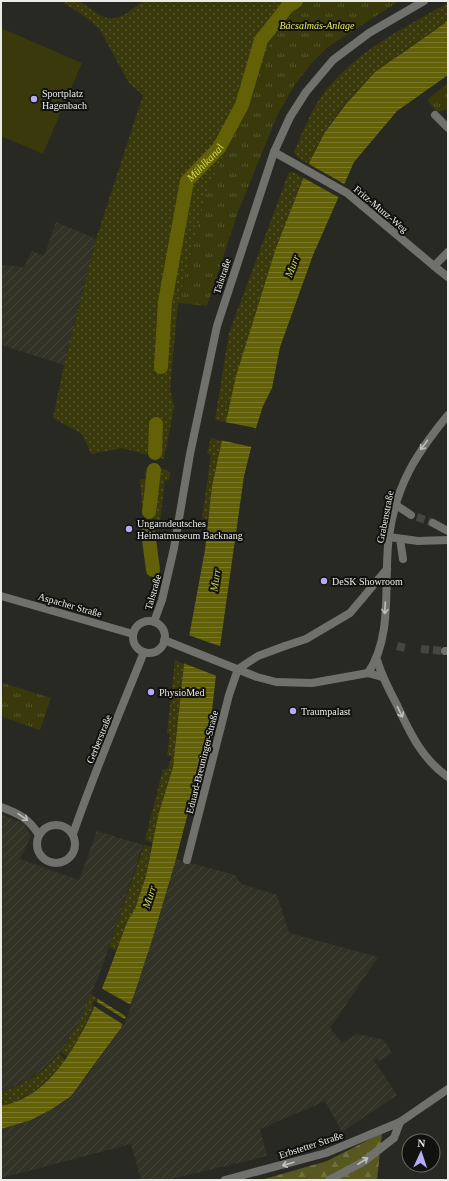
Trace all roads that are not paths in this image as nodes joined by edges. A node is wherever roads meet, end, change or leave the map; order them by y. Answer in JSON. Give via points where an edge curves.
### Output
{"nodes":[{"id":1,"x":424,"y":1,"type":"edge"},
{"id":2,"x":435,"y":115,"type":"dead end"},
{"id":3,"x":448,"y":128,"type":"edge"},
{"id":4,"x":274,"y":152,"type":"junction"},
{"id":5,"x":448,"y":252,"type":"edge"},
{"id":6,"x":434,"y":266,"type":"junction"},
{"id":7,"x":448,"y":277,"type":"edge"},
{"id":8,"x":448,"y":415,"type":"edge"},
{"id":9,"x":396,"y":506,"type":"junction"},
{"id":10,"x":411,"y":514,"type":"tunnel mouth"},
{"id":11,"x":433,"y":523,"type":"tunnel mouth"},
{"id":12,"x":448,"y":531,"type":"edge"},
{"id":13,"x":389,"y":537,"type":"junction"},
{"id":14,"x":400,"y":539,"type":"junction"},
{"id":15,"x":448,"y":540,"type":"edge"},
{"id":16,"x":403,"y":559,"type":"dead end"},
{"id":17,"x":387,"y":569,"type":"junction"},
{"id":18,"x":1,"y":596,"type":"edge"},
{"id":19,"x":154,"y":622,"type":"junction"},
{"id":20,"x":133,"y":634,"type":"junction"},
{"id":21,"x":164,"y":640,"type":"junction"},
{"id":22,"x":144,"y":652,"type":"junction"},
{"id":23,"x":377,"y":660,"type":"junction"},
{"id":24,"x":238,"y":669,"type":"junction"},
{"id":25,"x":368,"y":673,"type":"junction"},
{"id":26,"x":382,"y":677,"type":"junction"},
{"id":27,"x":448,"y":777,"type":"edge"},
{"id":28,"x":1,"y":807,"type":"edge"},
{"id":29,"x":73,"y":834,"type":"junction"},
{"id":30,"x":39,"y":835,"type":"junction"},
{"id":31,"x":188,"y":860,"type":"dead end"},
{"id":32,"x":448,"y":1089,"type":"edge"},
{"id":33,"x":400,"y":1122,"type":"junction"},
{"id":34,"x":225,"y":1180,"type":"edge"},
{"id":35,"x":329,"y":1180,"type":"edge"}],
"edges":[{"from":1,"to":4,"type":"street","name":"Talstraße","via":[[370,33],[333,60],[306,92],[290,117]]},
{"from":2,"to":3,"type":"street"},
{"from":4,"to":6,"type":"street","name":"Fritz-Munz-Weg","via":[[345,192]]},
{"from":4,"to":19,"type":"street","name":"Talstraße","via":[[217,326],[190,454],[174,548]]},
{"from":5,"to":6,"type":"street"},
{"from":6,"to":7,"type":"street","name":"Fritz-Munz-Weg"},
{"from":8,"to":9,"type":"street","name":"Grabenstraße","one_way":true,"via":[[422,447],[399,491]]},
{"from":9,"to":10,"type":"street"},
{"from":9,"to":13,"type":"street","name":"Grabenstraße"},
{"from":11,"to":12,"type":"street"},
{"from":13,"to":14,"type":"street"},
{"from":13,"to":17,"type":"street","name":"Grabenstraße"},
{"from":14,"to":15,"type":"street"},
{"from":14,"to":16,"type":"street"},
{"from":17,"to":23,"type":"street","name":"Grabenstraße","one_way":true,"via":[[382,641]]},
{"from":17,"to":24,"type":"street","via":[[350,612],[306,639],[258,656]]},
{"from":18,"to":20,"type":"street","name":"Aspacher Straße"},
{"from":19,"to":20,"type":"street","via":[[140,623]]},
{"from":19,"to":21,"type":"street","via":[[161,627]]},
{"from":20,"to":22,"type":"street","via":[[136,647]]},
{"from":21,"to":22,"type":"street","via":[[157,650]]},
{"from":21,"to":24,"type":"street"},
{"from":22,"to":29,"type":"street","name":"Gerberstraße"},
{"from":23,"to":25,"type":"street","name":"Grabenstraße"},
{"from":23,"to":26,"type":"street"},
{"from":24,"to":25,"type":"street","via":[[276,682],[294,683],[318,682]]},
{"from":24,"to":31,"type":"street","name":"Eduard-Breuninger-Straße"},
{"from":25,"to":26,"type":"street"},
{"from":26,"to":27,"type":"street","one_way":true,"via":[[424,756]]},
{"from":28,"to":30,"type":"street","one_way":true,"via":[[18,813],[30,822]]},
{"from":29,"to":30,"type":"street","via":[[67,828],[56,824],[44,828]]},
{"from":29,"to":30,"type":"street","name":"Gerberstraße","via":[[74,853],[65,862],[58,863],[46,861],[41,856],[37,848]]},
{"from":32,"to":33,"type":"street","name":"Erbstetter Straße"},
{"from":33,"to":34,"type":"street","name":"Erbstetter Straße","one_way":true,"via":[[326,1153]]},
{"from":35,"to":33,"type":"street","one_way":true,"via":[[363,1162],[394,1138]]}]}
